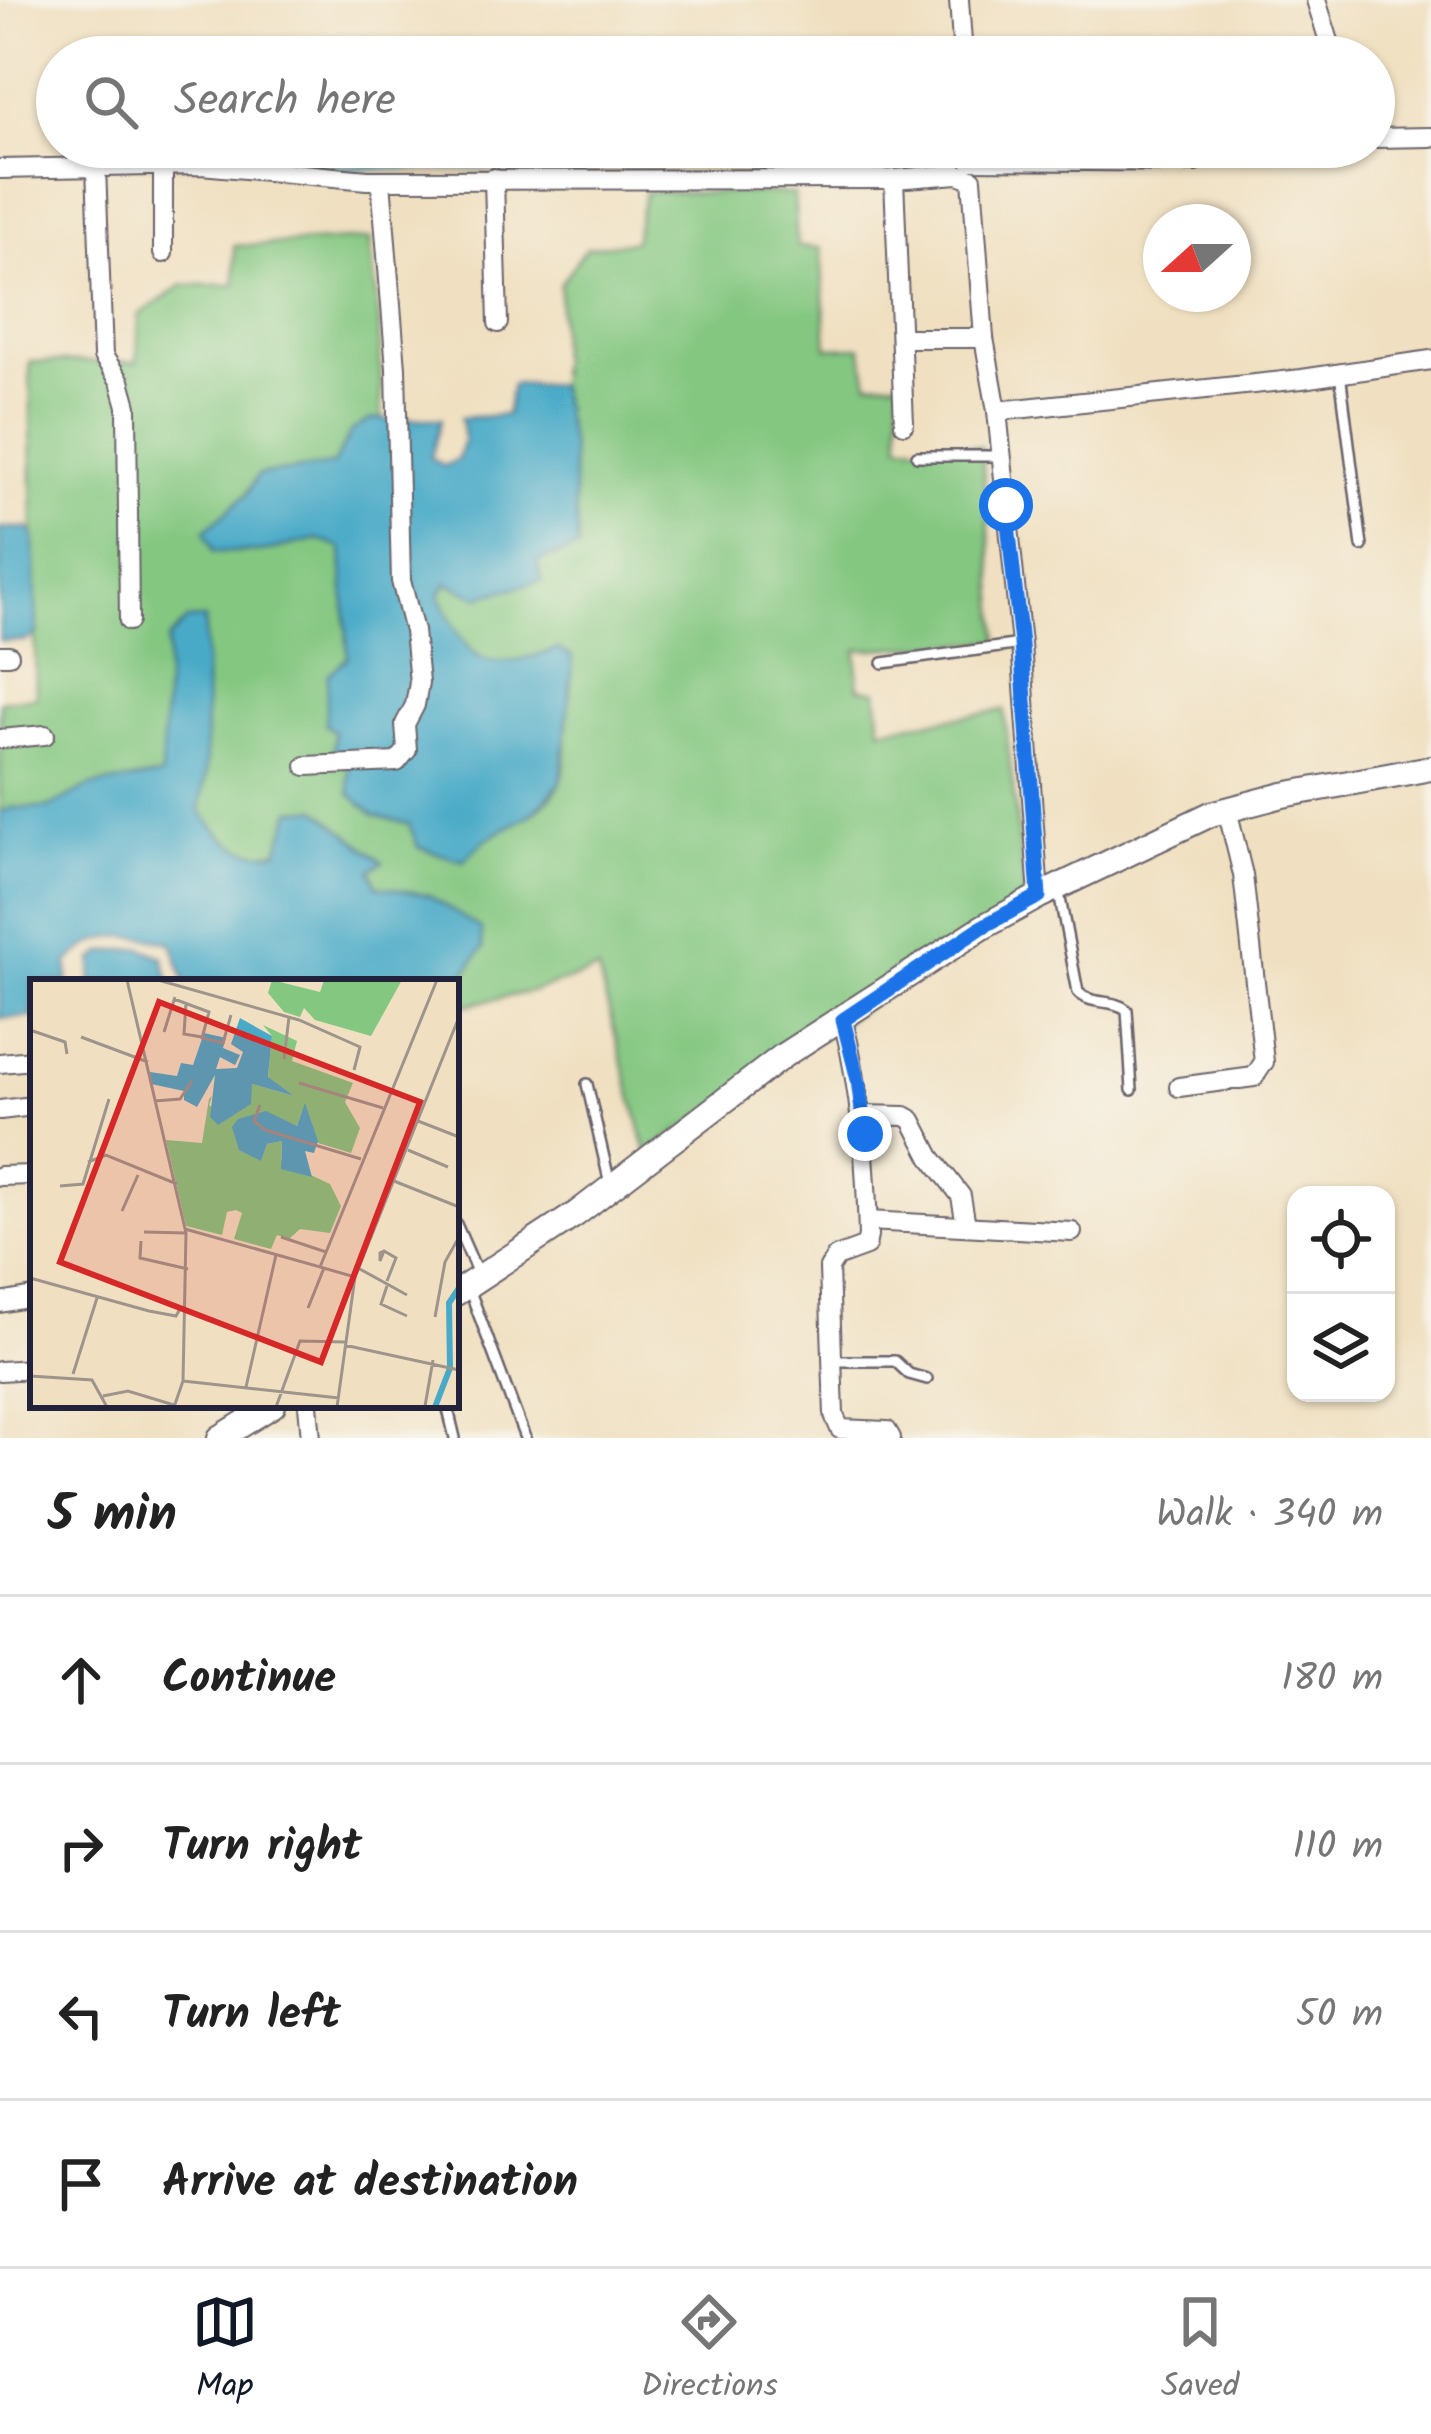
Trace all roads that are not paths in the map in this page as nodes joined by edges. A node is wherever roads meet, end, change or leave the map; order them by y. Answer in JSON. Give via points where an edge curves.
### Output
{"nodes":[{"id":1,"x":959,"y":0,"type":"edge"},
{"id":2,"x":1316,"y":0,"type":"edge"},
{"id":3,"x":962,"y":36,"type":"edge"},
{"id":4,"x":1327,"y":36,"type":"edge"},
{"id":5,"x":1431,"y":137,"type":"edge"},
{"id":6,"x":1395,"y":138,"type":"edge"},
{"id":7,"x":48,"y":168,"type":"edge"},
{"id":8,"x":96,"y":168,"type":"edge"},
{"id":9,"x":163,"y":168,"type":"edge"},
{"id":10,"x":218,"y":168,"type":"edge"},
{"id":11,"x":964,"y":168,"type":"edge"},
{"id":12,"x":970,"y":168,"type":"edge"},
{"id":13,"x":0,"y":169,"type":"edge"},
{"id":14,"x":494,"y":178,"type":"junction"},
{"id":15,"x":894,"y":179,"type":"junction"},
{"id":16,"x":381,"y":180,"type":"junction"},
{"id":17,"x":163,"y":254,"type":"dead end"},
{"id":18,"x":498,"y":323,"type":"dead end"},
{"id":19,"x":903,"y":338,"type":"junction"},
{"id":20,"x":984,"y":338,"type":"junction"},
{"id":21,"x":1431,"y":360,"type":"edge"},
{"id":22,"x":1340,"y":373,"type":"junction"},
{"id":23,"x":997,"y":411,"type":"junction"},
{"id":24,"x":904,"y":424,"type":"dead end"},
{"id":25,"x":917,"y":456,"type":"dead end"},
{"id":26,"x":999,"y":456,"type":"junction"},
{"id":27,"x":1362,"y":546,"type":"dead end"},
{"id":28,"x":129,"y":621,"type":"dead end"},
{"id":29,"x":1021,"y":644,"type":"junction"},
{"id":30,"x":884,"y":663,"type":"dead end"},
{"id":31,"x":44,"y":735,"type":"dead end"},
{"id":32,"x":0,"y":739,"type":"edge"},
{"id":33,"x":306,"y":766,"type":"dead end"},
{"id":34,"x":1429,"y":770,"type":"edge"},
{"id":35,"x":1227,"y":809,"type":"junction"},
{"id":36,"x":1048,"y":891,"type":"junction"},
{"id":37,"x":843,"y":1020,"type":"junction"},
{"id":38,"x":30,"y":1060,"type":"edge"},
{"id":39,"x":0,"y":1063,"type":"edge"},
{"id":40,"x":587,"y":1084,"type":"dead end"},
{"id":41,"x":1179,"y":1087,"type":"dead end"},
{"id":42,"x":1132,"y":1090,"type":"dead end"},
{"id":43,"x":30,"y":1106,"type":"edge"},
{"id":44,"x":0,"y":1110,"type":"edge"},
{"id":45,"x":862,"y":1115,"type":"junction"},
{"id":46,"x":30,"y":1175,"type":"edge"},
{"id":47,"x":0,"y":1176,"type":"edge"},
{"id":48,"x":611,"y":1186,"type":"junction"},
{"id":49,"x":868,"y":1221,"type":"junction"},
{"id":50,"x":965,"y":1225,"type":"junction"},
{"id":51,"x":1072,"y":1232,"type":"dead end"},
{"id":52,"x":459,"y":1239,"type":"edge"},
{"id":53,"x":468,"y":1285,"type":"edge"},
{"id":54,"x":30,"y":1298,"type":"edge"},
{"id":55,"x":0,"y":1303,"type":"edge"},
{"id":56,"x":831,"y":1361,"type":"junction"},
{"id":57,"x":30,"y":1369,"type":"edge"},
{"id":58,"x":0,"y":1371,"type":"edge"},
{"id":59,"x":927,"y":1379,"type":"dead end"},
{"id":60,"x":268,"y":1408,"type":"edge"},
{"id":61,"x":308,"y":1408,"type":"edge"},
{"id":62,"x":448,"y":1408,"type":"edge"},
{"id":63,"x":220,"y":1438,"type":"edge"},
{"id":64,"x":311,"y":1438,"type":"edge"},
{"id":65,"x":455,"y":1438,"type":"edge"},
{"id":66,"x":525,"y":1438,"type":"edge"},
{"id":67,"x":891,"y":1438,"type":"edge"}],
"edges":[{"from":1,"to":3,"type":"street"},
{"from":2,"to":4,"type":"street"},
{"from":5,"to":6,"type":"street"},
{"from":7,"to":13,"type":"street"},
{"from":8,"to":28,"type":"street","via":[[103,356],[127,406]]},
{"from":9,"to":17,"type":"street"},
{"from":10,"to":16,"type":"street"},
{"from":11,"to":15,"type":"street"},
{"from":12,"to":20,"type":"street"},
{"from":14,"to":15,"type":"street"},
{"from":14,"to":16,"type":"street"},
{"from":14,"to":18,"type":"street"},
{"from":15,"to":19,"type":"street"},
{"from":16,"to":33,"type":"street","via":[[401,581],[418,694],[397,762]]},
{"from":19,"to":20,"type":"street"},
{"from":19,"to":24,"type":"street"},
{"from":20,"to":23,"type":"street"},
{"from":21,"to":22,"type":"street"},
{"from":22,"to":23,"type":"street"},
{"from":22,"to":27,"type":"lane"},
{"from":23,"to":26,"type":"street"},
{"from":25,"to":26,"type":"lane"},
{"from":26,"to":29,"type":"street"},
{"from":29,"to":30,"type":"lane"},
{"from":29,"to":36,"type":"street"},
{"from":31,"to":32,"type":"street"},
{"from":34,"to":35,"type":"street"},
{"from":35,"to":36,"type":"street"},
{"from":35,"to":41,"type":"street","via":[[1246,893],[1264,1062],[1254,1077]]},
{"from":36,"to":37,"type":"street"},
{"from":36,"to":42,"type":"lane","via":[[1078,992],[1127,1010]]},
{"from":37,"to":45,"type":"street"},
{"from":37,"to":48,"type":"street"},
{"from":38,"to":39,"type":"street"},
{"from":40,"to":48,"type":"lane"},
{"from":43,"to":44,"type":"street"},
{"from":45,"to":49,"type":"street"},
{"from":45,"to":50,"type":"street","via":[[912,1120],[961,1196]]},
{"from":46,"to":47,"type":"street"},
{"from":48,"to":53,"type":"street"},
{"from":49,"to":50,"type":"street"},
{"from":49,"to":56,"type":"street","via":[[866,1246],[836,1257],[830,1268]]},
{"from":50,"to":51,"type":"street"},
{"from":52,"to":53,"type":"lane"},
{"from":53,"to":66,"type":"lane"},
{"from":54,"to":55,"type":"street"},
{"from":56,"to":59,"type":"lane","via":[[895,1360]]},
{"from":56,"to":67,"type":"street","via":[[837,1426]]},
{"from":57,"to":58,"type":"street"},
{"from":60,"to":63,"type":"street"},
{"from":61,"to":64,"type":"street"},
{"from":62,"to":65,"type":"lane"}]}
